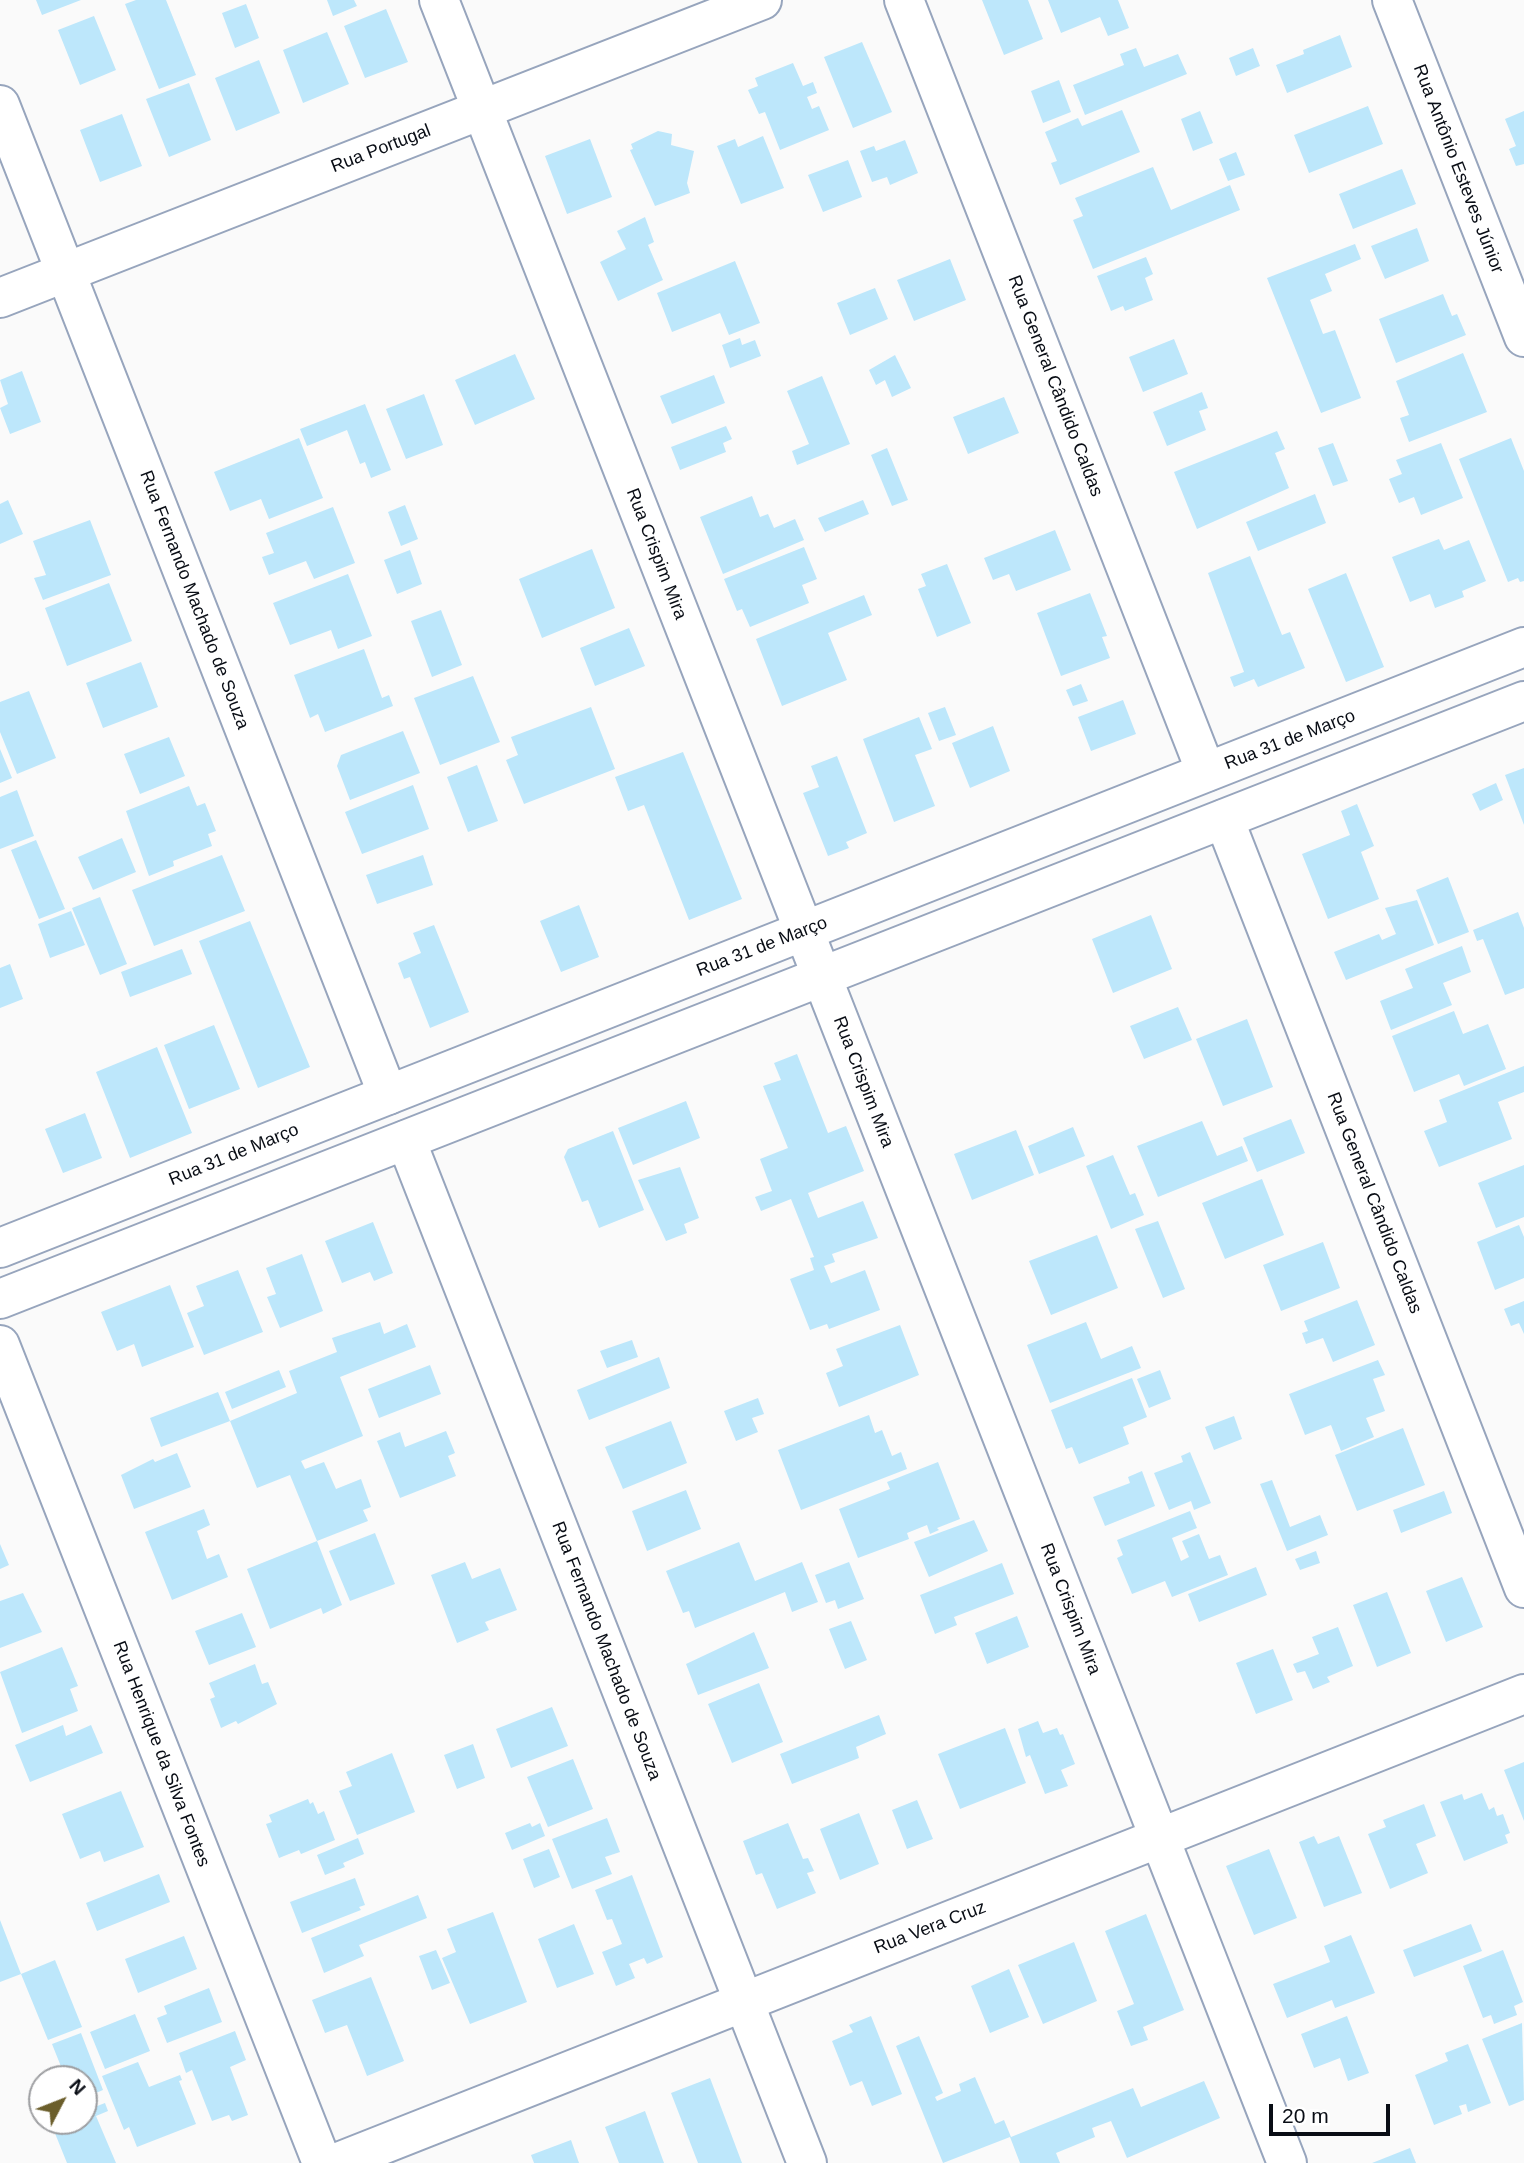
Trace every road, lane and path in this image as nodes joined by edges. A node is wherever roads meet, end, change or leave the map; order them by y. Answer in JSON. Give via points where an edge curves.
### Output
{"nodes":[{"id":1,"x":439,"y":0,"type":"edge"},
{"id":2,"x":762,"y":0,"type":"edge"},
{"id":3,"x":904,"y":0,"type":"edge"},
{"id":4,"x":1392,"y":0,"type":"edge"},
{"id":5,"x":0,"y":105,"type":"edge"},
{"id":6,"x":482,"y":109,"type":"junction"},
{"id":7,"x":66,"y":272,"type":"junction"},
{"id":8,"x":0,"y":298,"type":"edge"},
{"id":9,"x":1524,"y":337,"type":"edge"},
{"id":10,"x":1524,"y":647,"type":"edge"},
{"id":11,"x":1524,"y":701,"type":"edge"},
{"id":12,"x":1206,"y":772,"type":"junction"},
{"id":13,"x":1224,"y":819,"type":"junction"},
{"id":14,"x":804,"y":931,"type":"junction"},
{"id":15,"x":822,"y":977,"type":"junction"},
{"id":16,"x":388,"y":1095,"type":"junction"},
{"id":17,"x":406,"y":1140,"type":"junction"},
{"id":18,"x":0,"y":1248,"type":"edge"},
{"id":19,"x":0,"y":1299,"type":"edge"},
{"id":20,"x":0,"y":1345,"type":"edge"},
{"id":21,"x":1524,"y":1588,"type":"edge"},
{"id":22,"x":1524,"y":1694,"type":"edge"},
{"id":23,"x":1160,"y":1838,"type":"junction"},
{"id":24,"x":744,"y":2002,"type":"junction"},
{"id":25,"x":321,"y":2163,"type":"edge"},
{"id":26,"x":336,"y":2163,"type":"edge"},
{"id":27,"x":807,"y":2163,"type":"edge"},
{"id":28,"x":1287,"y":2163,"type":"edge"}],
"edges":[{"from":1,"to":6,"type":"street","name":"Rua Crispim Mira"},
{"from":2,"to":6,"type":"street","name":"Rua Portugal"},
{"from":3,"to":12,"type":"street","name":"Rua General Cândido Caldas"},
{"from":4,"to":9,"type":"street","name":"Rua Antônio Esteves Júnior"},
{"from":5,"to":7,"type":"street","name":"Rua Fernando Machado de Souza"},
{"from":6,"to":7,"type":"street","name":"Rua Portugal"},
{"from":6,"to":14,"type":"street","name":"Rua Crispim Mira"},
{"from":7,"to":8,"type":"street","name":"Rua Portugal"},
{"from":7,"to":16,"type":"street","name":"Rua Fernando Machado de Souza"},
{"from":10,"to":12,"type":"street","name":"Rua 31 de Março"},
{"from":11,"to":13,"type":"street"},
{"from":12,"to":14,"type":"street","name":"Rua 31 de Março"},
{"from":13,"to":15,"type":"street"},
{"from":13,"to":21,"type":"street","name":"Rua General Cândido Caldas"},
{"from":14,"to":15,"type":"street","name":"Rua Crispim Mira"},
{"from":14,"to":16,"type":"street","name":"Rua 31 de Março"},
{"from":15,"to":17,"type":"street"},
{"from":15,"to":23,"type":"street","name":"Rua Crispim Mira"},
{"from":16,"to":18,"type":"street","name":"Rua 31 de Março"},
{"from":17,"to":19,"type":"street"},
{"from":17,"to":24,"type":"street","name":"Rua Fernando Machado de Souza"},
{"from":20,"to":25,"type":"street","name":"Rua Henrique da Silva Fontes"},
{"from":22,"to":23,"type":"street","name":"Rua Vera Cruz"},
{"from":23,"to":24,"type":"street","name":"Rua Vera Cruz"},
{"from":23,"to":28,"type":"street","name":"Rua Crispim Mira"},
{"from":24,"to":26,"type":"street","name":"Rua Vera Cruz"},
{"from":24,"to":27,"type":"street","name":"Rua Fernando Machado de Souza"}]}
